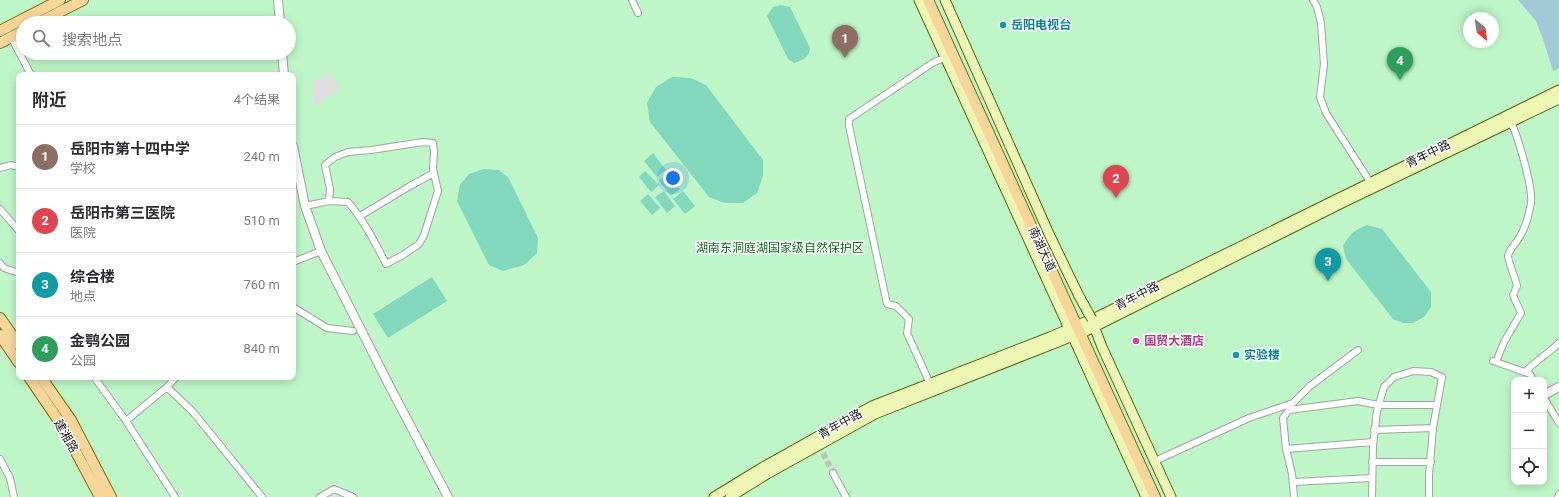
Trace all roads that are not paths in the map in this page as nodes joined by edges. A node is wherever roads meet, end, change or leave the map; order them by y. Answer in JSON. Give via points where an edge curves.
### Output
{"nodes":[{"id":1,"x":60,"y":0,"type":"edge"},
{"id":2,"x":83,"y":0,"type":"edge"},
{"id":3,"x":278,"y":0,"type":"edge"},
{"id":4,"x":632,"y":0,"type":"edge"},
{"id":5,"x":919,"y":0,"type":"edge"},
{"id":6,"x":928,"y":0,"type":"edge"},
{"id":7,"x":934,"y":0,"type":"edge"},
{"id":8,"x":945,"y":0,"type":"edge"},
{"id":9,"x":1313,"y":0,"type":"edge"},
{"id":10,"x":638,"y":12,"type":"dead end"},
{"id":11,"x":29,"y":16,"type":"edge"},
{"id":12,"x":52,"y":16,"type":"edge"},
{"id":13,"x":279,"y":16,"type":"edge"},
{"id":14,"x":16,"y":23,"type":"edge"},
{"id":15,"x":0,"y":31,"type":"edge"},
{"id":16,"x":16,"y":34,"type":"edge"},
{"id":17,"x":11,"y":37,"type":"junction"},
{"id":18,"x":0,"y":43,"type":"edge"},
{"id":19,"x":16,"y":46,"type":"edge"},
{"id":20,"x":945,"y":58,"type":"junction"},
{"id":21,"x":23,"y":60,"type":"edge"},
{"id":22,"x":283,"y":60,"type":"edge"},
{"id":23,"x":29,"y":72,"type":"edge"},
{"id":24,"x":284,"y":72,"type":"edge"},
{"id":25,"x":1559,"y":90,"type":"edge"},
{"id":26,"x":1559,"y":99,"type":"edge"},
{"id":27,"x":1511,"y":122,"type":"junction"},
{"id":28,"x":296,"y":162,"type":"edge"},
{"id":29,"x":16,"y":166,"type":"edge"},
{"id":30,"x":0,"y":168,"type":"edge"},
{"id":31,"x":434,"y":173,"type":"junction"},
{"id":32,"x":1372,"y":185,"type":"junction"},
{"id":33,"x":328,"y":201,"type":"junction"},
{"id":34,"x":305,"y":206,"type":"junction"},
{"id":35,"x":0,"y":209,"type":"edge"},
{"id":36,"x":360,"y":216,"type":"junction"},
{"id":37,"x":16,"y":228,"type":"edge"},
{"id":38,"x":321,"y":251,"type":"junction"},
{"id":39,"x":296,"y":261,"type":"edge"},
{"id":40,"x":0,"y":263,"type":"edge"},
{"id":41,"x":16,"y":273,"type":"edge"},
{"id":42,"x":296,"y":309,"type":"edge"},
{"id":43,"x":0,"y":318,"type":"edge"},
{"id":44,"x":1083,"y":326,"type":"junction"},
{"id":45,"x":354,"y":331,"type":"dead end"},
{"id":46,"x":0,"y":335,"type":"edge"},
{"id":47,"x":16,"y":341,"type":"edge"},
{"id":48,"x":1559,"y":343,"type":"edge"},
{"id":49,"x":1358,"y":350,"type":"dead end"},
{"id":50,"x":16,"y":359,"type":"edge"},
{"id":51,"x":1525,"y":372,"type":"junction"},
{"id":52,"x":1532,"y":377,"type":"edge"},
{"id":53,"x":31,"y":380,"type":"edge"},
{"id":54,"x":43,"y":380,"type":"edge"},
{"id":55,"x":96,"y":380,"type":"edge"},
{"id":56,"x":173,"y":380,"type":"edge"},
{"id":57,"x":166,"y":387,"type":"junction"},
{"id":58,"x":932,"y":387,"type":"junction"},
{"id":59,"x":1559,"y":388,"type":"edge"},
{"id":60,"x":1547,"y":395,"type":"edge"},
{"id":61,"x":1547,"y":402,"type":"edge"},
{"id":62,"x":1378,"y":405,"type":"junction"},
{"id":63,"x":1437,"y":405,"type":"junction"},
{"id":64,"x":126,"y":421,"type":"junction"},
{"id":65,"x":1559,"y":423,"type":"edge"},
{"id":66,"x":1433,"y":428,"type":"junction"},
{"id":67,"x":1374,"y":430,"type":"junction"},
{"id":68,"x":1373,"y":442,"type":"junction"},
{"id":69,"x":1286,"y":449,"type":"junction"},
{"id":70,"x":0,"y":459,"type":"edge"},
{"id":71,"x":1155,"y":461,"type":"junction"},
{"id":72,"x":1372,"y":462,"type":"junction"},
{"id":73,"x":1430,"y":462,"type":"junction"},
{"id":74,"x":833,"y":472,"type":"tunnel mouth"},
{"id":75,"x":1372,"y":478,"type":"junction"},
{"id":76,"x":1293,"y":482,"type":"junction"},
{"id":77,"x":14,"y":497,"type":"edge"},
{"id":78,"x":100,"y":497,"type":"edge"},
{"id":79,"x":111,"y":497,"type":"edge"},
{"id":80,"x":175,"y":497,"type":"edge"},
{"id":81,"x":262,"y":497,"type":"edge"},
{"id":82,"x":320,"y":497,"type":"edge"},
{"id":83,"x":353,"y":497,"type":"edge"},
{"id":84,"x":448,"y":497,"type":"edge"},
{"id":85,"x":714,"y":497,"type":"edge"},
{"id":86,"x":730,"y":497,"type":"edge"},
{"id":87,"x":846,"y":497,"type":"edge"},
{"id":88,"x":1146,"y":497,"type":"edge"},
{"id":89,"x":1155,"y":497,"type":"edge"},
{"id":90,"x":1161,"y":497,"type":"edge"},
{"id":91,"x":1171,"y":497,"type":"edge"},
{"id":92,"x":1294,"y":497,"type":"edge"},
{"id":93,"x":1372,"y":497,"type":"edge"},
{"id":94,"x":1429,"y":497,"type":"edge"}],
"edges":[{"from":1,"to":11,"type":"main road"},
{"from":2,"to":12,"type":"main road"},
{"from":3,"to":13,"type":"street"},
{"from":4,"to":10,"type":"street"},
{"from":5,"to":20,"type":"main road"},
{"from":6,"to":44,"type":"main road","name":"南湖大道"},
{"from":7,"to":44,"type":"main road","name":"南湖大道"},
{"from":8,"to":44,"type":"main road","via":[[1079,296]]},
{"from":9,"to":32,"type":"street","via":[[1321,23],[1324,64],[1320,97],[1326,113]]},
{"from":14,"to":15,"type":"main road"},
{"from":16,"to":17,"type":"main road"},
{"from":17,"to":18,"type":"main road"},
{"from":17,"to":19,"type":"street"},
{"from":20,"to":44,"type":"main road"},
{"from":20,"to":58,"type":"street","via":[[934,62],[849,119],[887,304],[896,306],[909,319],[907,333]]},
{"from":21,"to":23,"type":"street"},
{"from":22,"to":24,"type":"street"},
{"from":25,"to":32,"type":"main road","name":"青年中路"},
{"from":26,"to":27,"type":"main road","name":"青年中路"},
{"from":27,"to":32,"type":"main road","name":"青年中路"},
{"from":27,"to":51,"type":"street","via":[[1524,162],[1531,201],[1526,224],[1508,257],[1518,286],[1513,295],[1522,313],[1495,361]]},
{"from":28,"to":34,"type":"street"},
{"from":29,"to":30,"type":"street"},
{"from":31,"to":33,"type":"street","via":[[433,144],[423,142],[348,152],[335,157],[325,165],[330,189]]},
{"from":31,"to":36,"type":"street"},
{"from":31,"to":36,"type":"street","via":[[438,191],[424,235],[419,244],[403,255],[386,264]]},
{"from":32,"to":44,"type":"main road","name":"青年中路"},
{"from":32,"to":44,"type":"main road","name":"青年中路"},
{"from":33,"to":34,"type":"street"},
{"from":33,"to":36,"type":"street","via":[[348,202]]},
{"from":34,"to":38,"type":"street"},
{"from":35,"to":37,"type":"street"},
{"from":38,"to":39,"type":"street"},
{"from":38,"to":84,"type":"street"},
{"from":40,"to":41,"type":"street","via":[[4,268]]},
{"from":42,"to":45,"type":"street","via":[[328,328]]},
{"from":43,"to":47,"type":"main road"},
{"from":44,"to":58,"type":"main road","name":"青年中路"},
{"from":44,"to":71,"type":"main road","via":[[1102,348]]},
{"from":44,"to":88,"type":"main road"},
{"from":44,"to":89,"type":"main road","name":"南湖大道"},
{"from":44,"to":90,"type":"main road","name":"南湖大道"},
{"from":46,"to":50,"type":"main road"},
{"from":48,"to":51,"type":"street"},
{"from":49,"to":71,"type":"street","via":[[1310,386],[1293,403],[1249,418]]},
{"from":51,"to":52,"type":"street"},
{"from":53,"to":78,"type":"main road","name":"建湘路","via":[[61,424]]},
{"from":54,"to":79,"type":"main road","name":"建湘路","via":[[71,420]]},
{"from":55,"to":64,"type":"street"},
{"from":56,"to":57,"type":"street"},
{"from":57,"to":64,"type":"street"},
{"from":57,"to":81,"type":"street","via":[[193,412]]},
{"from":58,"to":85,"type":"main road","name":"青年中路","via":[[872,406]]},
{"from":58,"to":86,"type":"main road","name":"青年中路","via":[[875,414]]},
{"from":59,"to":60,"type":"street"},
{"from":61,"to":65,"type":"street"},
{"from":62,"to":63,"type":"street"},
{"from":62,"to":63,"type":"street","via":[[1384,387],[1394,377],[1413,371],[1431,372],[1442,377]]},
{"from":62,"to":67,"type":"street"},
{"from":62,"to":69,"type":"street","via":[[1358,401],[1289,410],[1283,418]]},
{"from":63,"to":66,"type":"street"},
{"from":64,"to":80,"type":"street"},
{"from":66,"to":67,"type":"street"},
{"from":66,"to":73,"type":"street"},
{"from":67,"to":68,"type":"street"},
{"from":68,"to":69,"type":"street"},
{"from":68,"to":72,"type":"street"},
{"from":69,"to":76,"type":"street"},
{"from":70,"to":77,"type":"street","via":[[10,478]]},
{"from":71,"to":91,"type":"main road"},
{"from":72,"to":73,"type":"street"},
{"from":72,"to":75,"type":"street"},
{"from":73,"to":94,"type":"street"},
{"from":74,"to":87,"type":"street"},
{"from":75,"to":76,"type":"street"},
{"from":75,"to":93,"type":"street"},
{"from":76,"to":92,"type":"street"},
{"from":82,"to":83,"type":"street","via":[[334,489]]}]}
